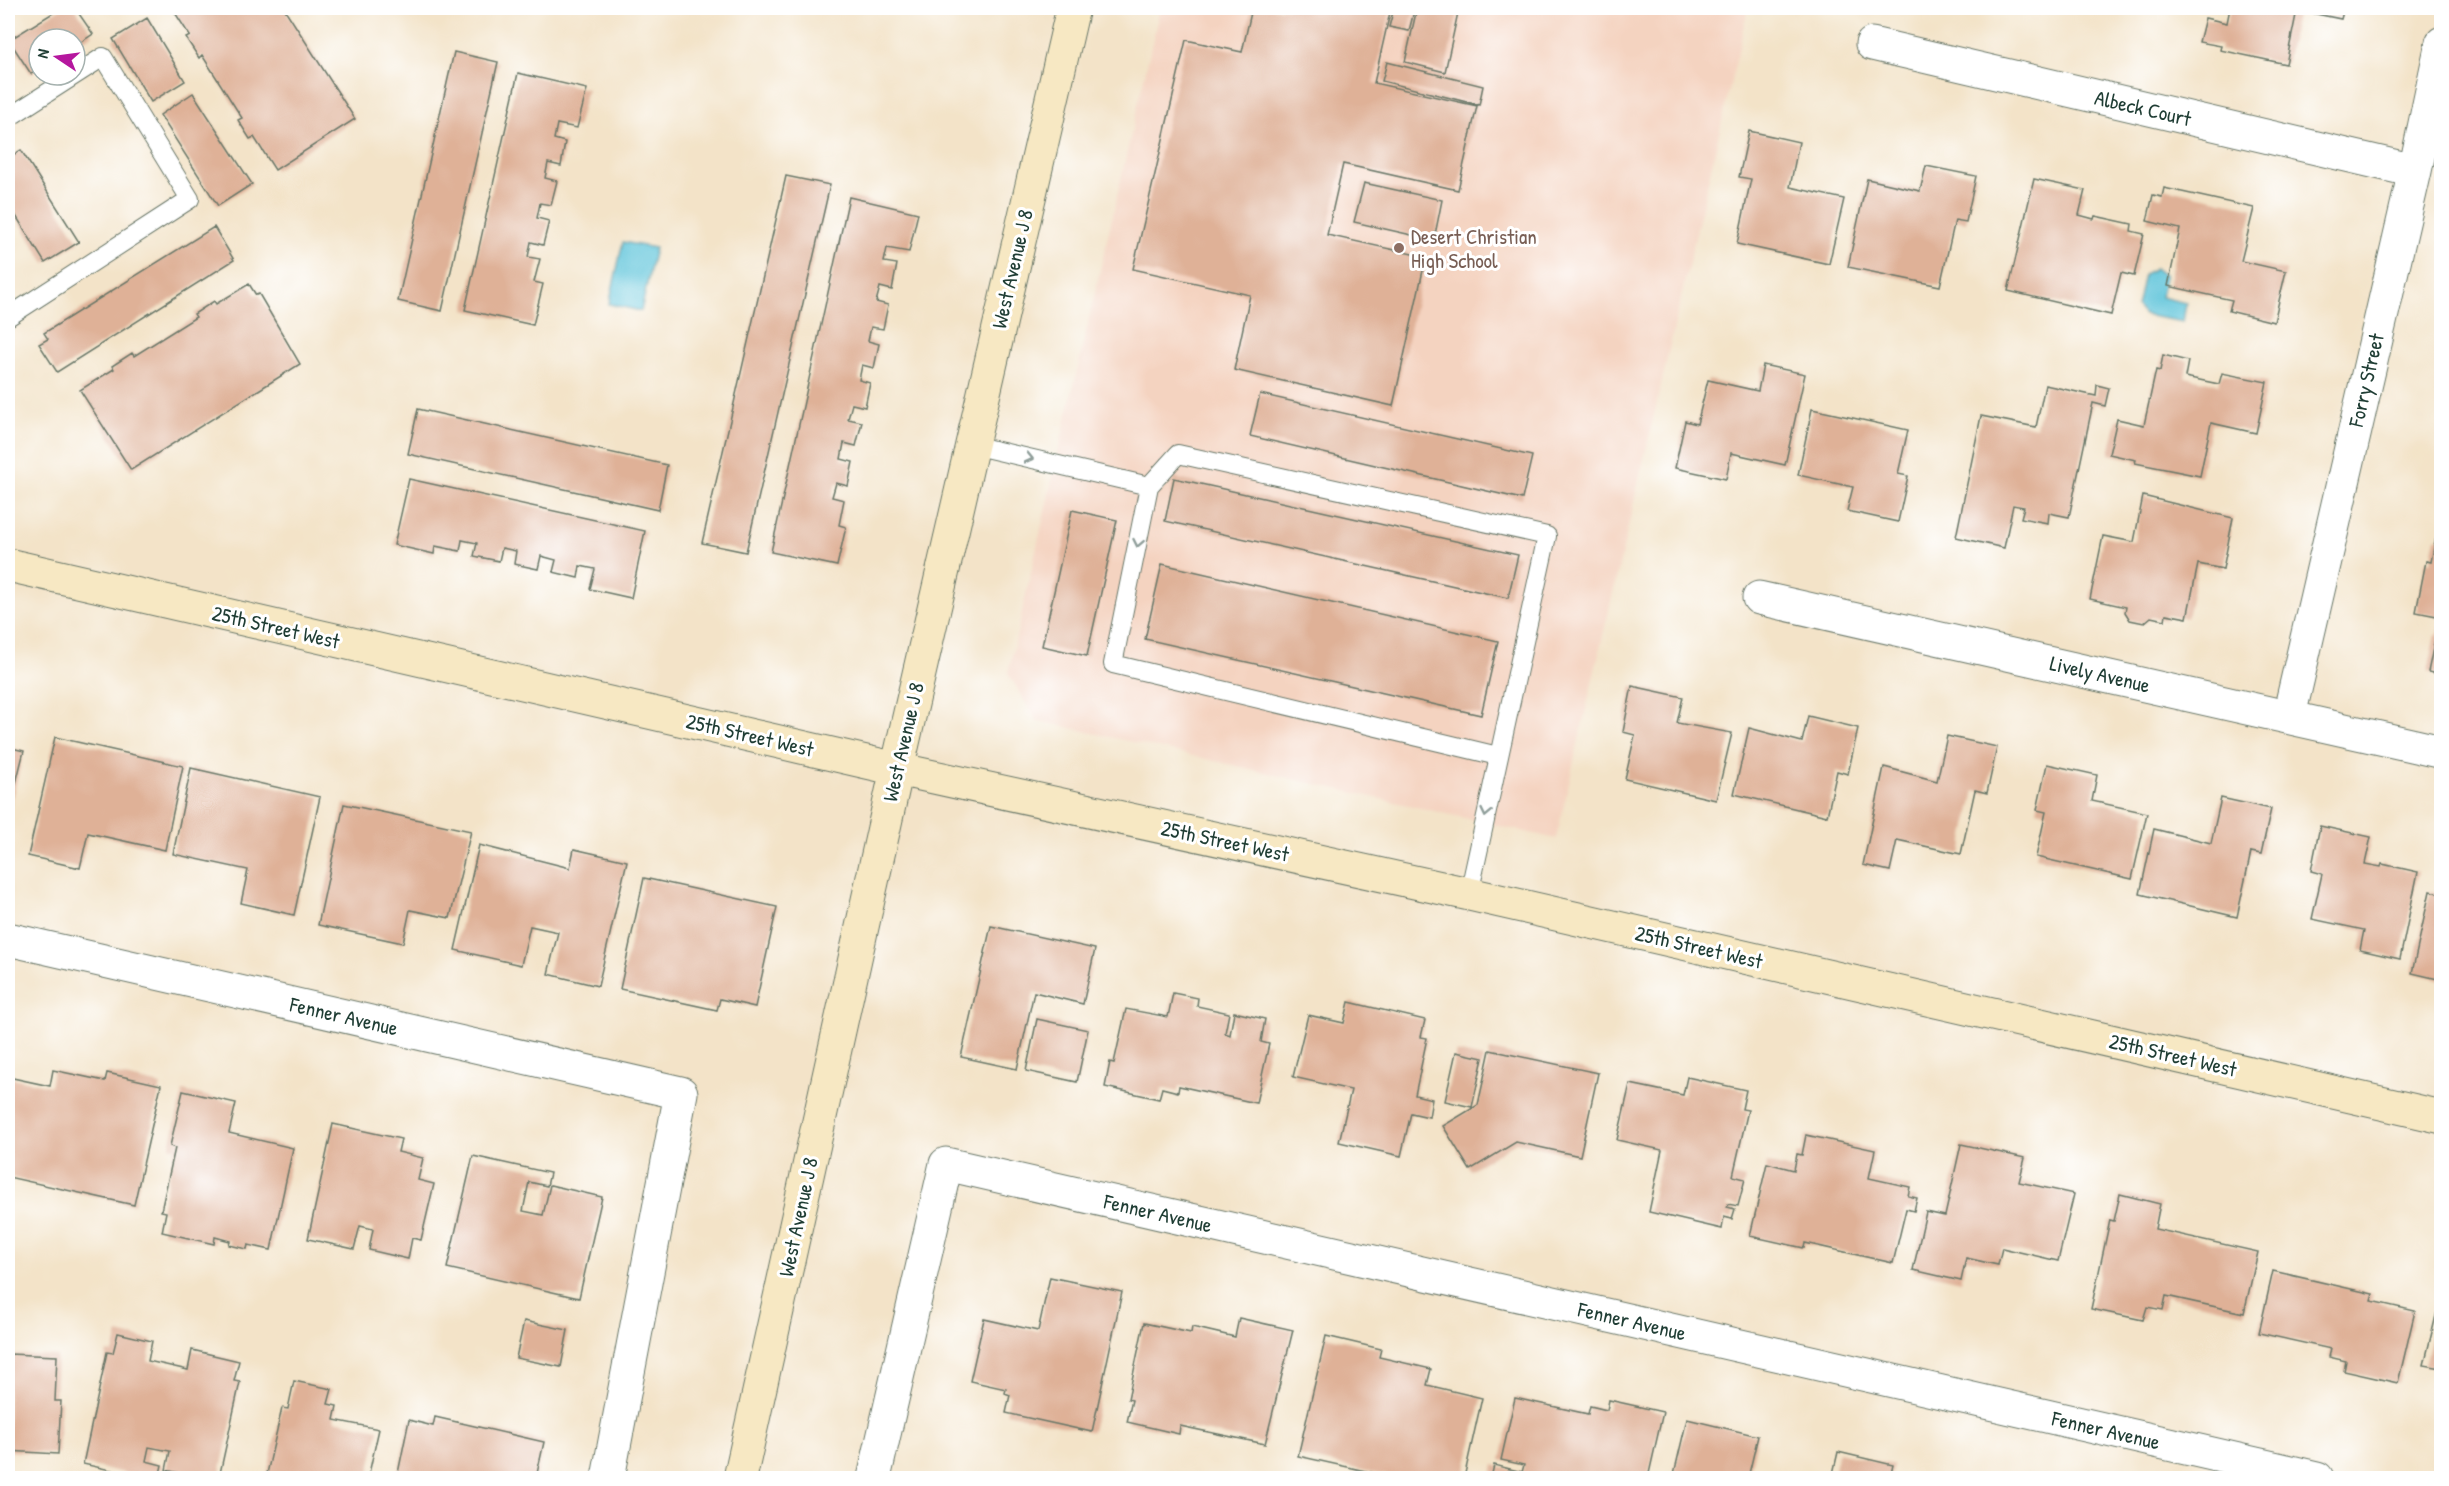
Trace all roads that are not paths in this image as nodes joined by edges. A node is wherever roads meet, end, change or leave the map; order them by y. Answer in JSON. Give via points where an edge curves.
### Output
{"nodes":[{"id":1,"x":1073,"y":8,"type":"edge"},
{"id":2,"x":2442,"y":43,"type":"edge"},
{"id":3,"x":1872,"y":44,"type":"dead end"},
{"id":4,"x":87,"y":67,"type":"edge"},
{"id":5,"x":56,"y":87,"type":"edge"},
{"id":6,"x":8,"y":118,"type":"edge"},
{"id":7,"x":2415,"y":171,"type":"junction"},
{"id":8,"x":8,"y":317,"type":"edge"},
{"id":9,"x":972,"y":445,"type":"junction"},
{"id":10,"x":1149,"y":486,"type":"junction"},
{"id":11,"x":8,"y":565,"type":"edge"},
{"id":12,"x":1759,"y":598,"type":"dead end"},
{"id":13,"x":2289,"y":716,"type":"junction"},
{"id":14,"x":2442,"y":752,"type":"edge"},
{"id":15,"x":1498,"y":756,"type":"junction"},
{"id":16,"x":897,"y":769,"type":"junction"},
{"id":17,"x":1469,"y":894,"type":"junction"},
{"id":18,"x":8,"y":939,"type":"edge"},
{"id":19,"x":2442,"y":1117,"type":"edge"},
{"id":20,"x":608,"y":1479,"type":"edge"},
{"id":21,"x":740,"y":1479,"type":"edge"},
{"id":22,"x":874,"y":1479,"type":"edge"},
{"id":23,"x":2318,"y":1479,"type":"edge"}],
"edges":[{"from":1,"to":9,"type":"street","name":"West Avenue J 8"},
{"from":2,"to":7,"type":"street","name":"Forry Street"},
{"from":3,"to":7,"type":"street","name":"Albeck Court"},
{"from":4,"to":8,"type":"lane","via":[[103,57],[190,199]]},
{"from":5,"to":6,"type":"lane"},
{"from":7,"to":13,"type":"street","name":"Forry Street"},
{"from":9,"to":10,"type":"lane","one_way":true},
{"from":9,"to":16,"type":"street","name":"West Avenue J 8"},
{"from":10,"to":15,"type":"lane","one_way":true,"via":[[1113,664]]},
{"from":10,"to":15,"type":"lane","via":[[1178,454],[1547,536]]},
{"from":11,"to":16,"type":"street","name":"25th Street West"},
{"from":12,"to":13,"type":"street","name":"Lively Avenue"},
{"from":13,"to":14,"type":"street","name":"Lively Avenue"},
{"from":15,"to":17,"type":"lane","one_way":true},
{"from":16,"to":17,"type":"street","name":"25th Street West"},
{"from":16,"to":21,"type":"street","name":"West Avenue J 8"},
{"from":17,"to":19,"type":"street","name":"25th Street West"},
{"from":18,"to":20,"type":"street","name":"Fenner Avenue","via":[[681,1093]]},
{"from":22,"to":23,"type":"street","name":"Fenner Avenue","via":[[946,1164]]}]}
